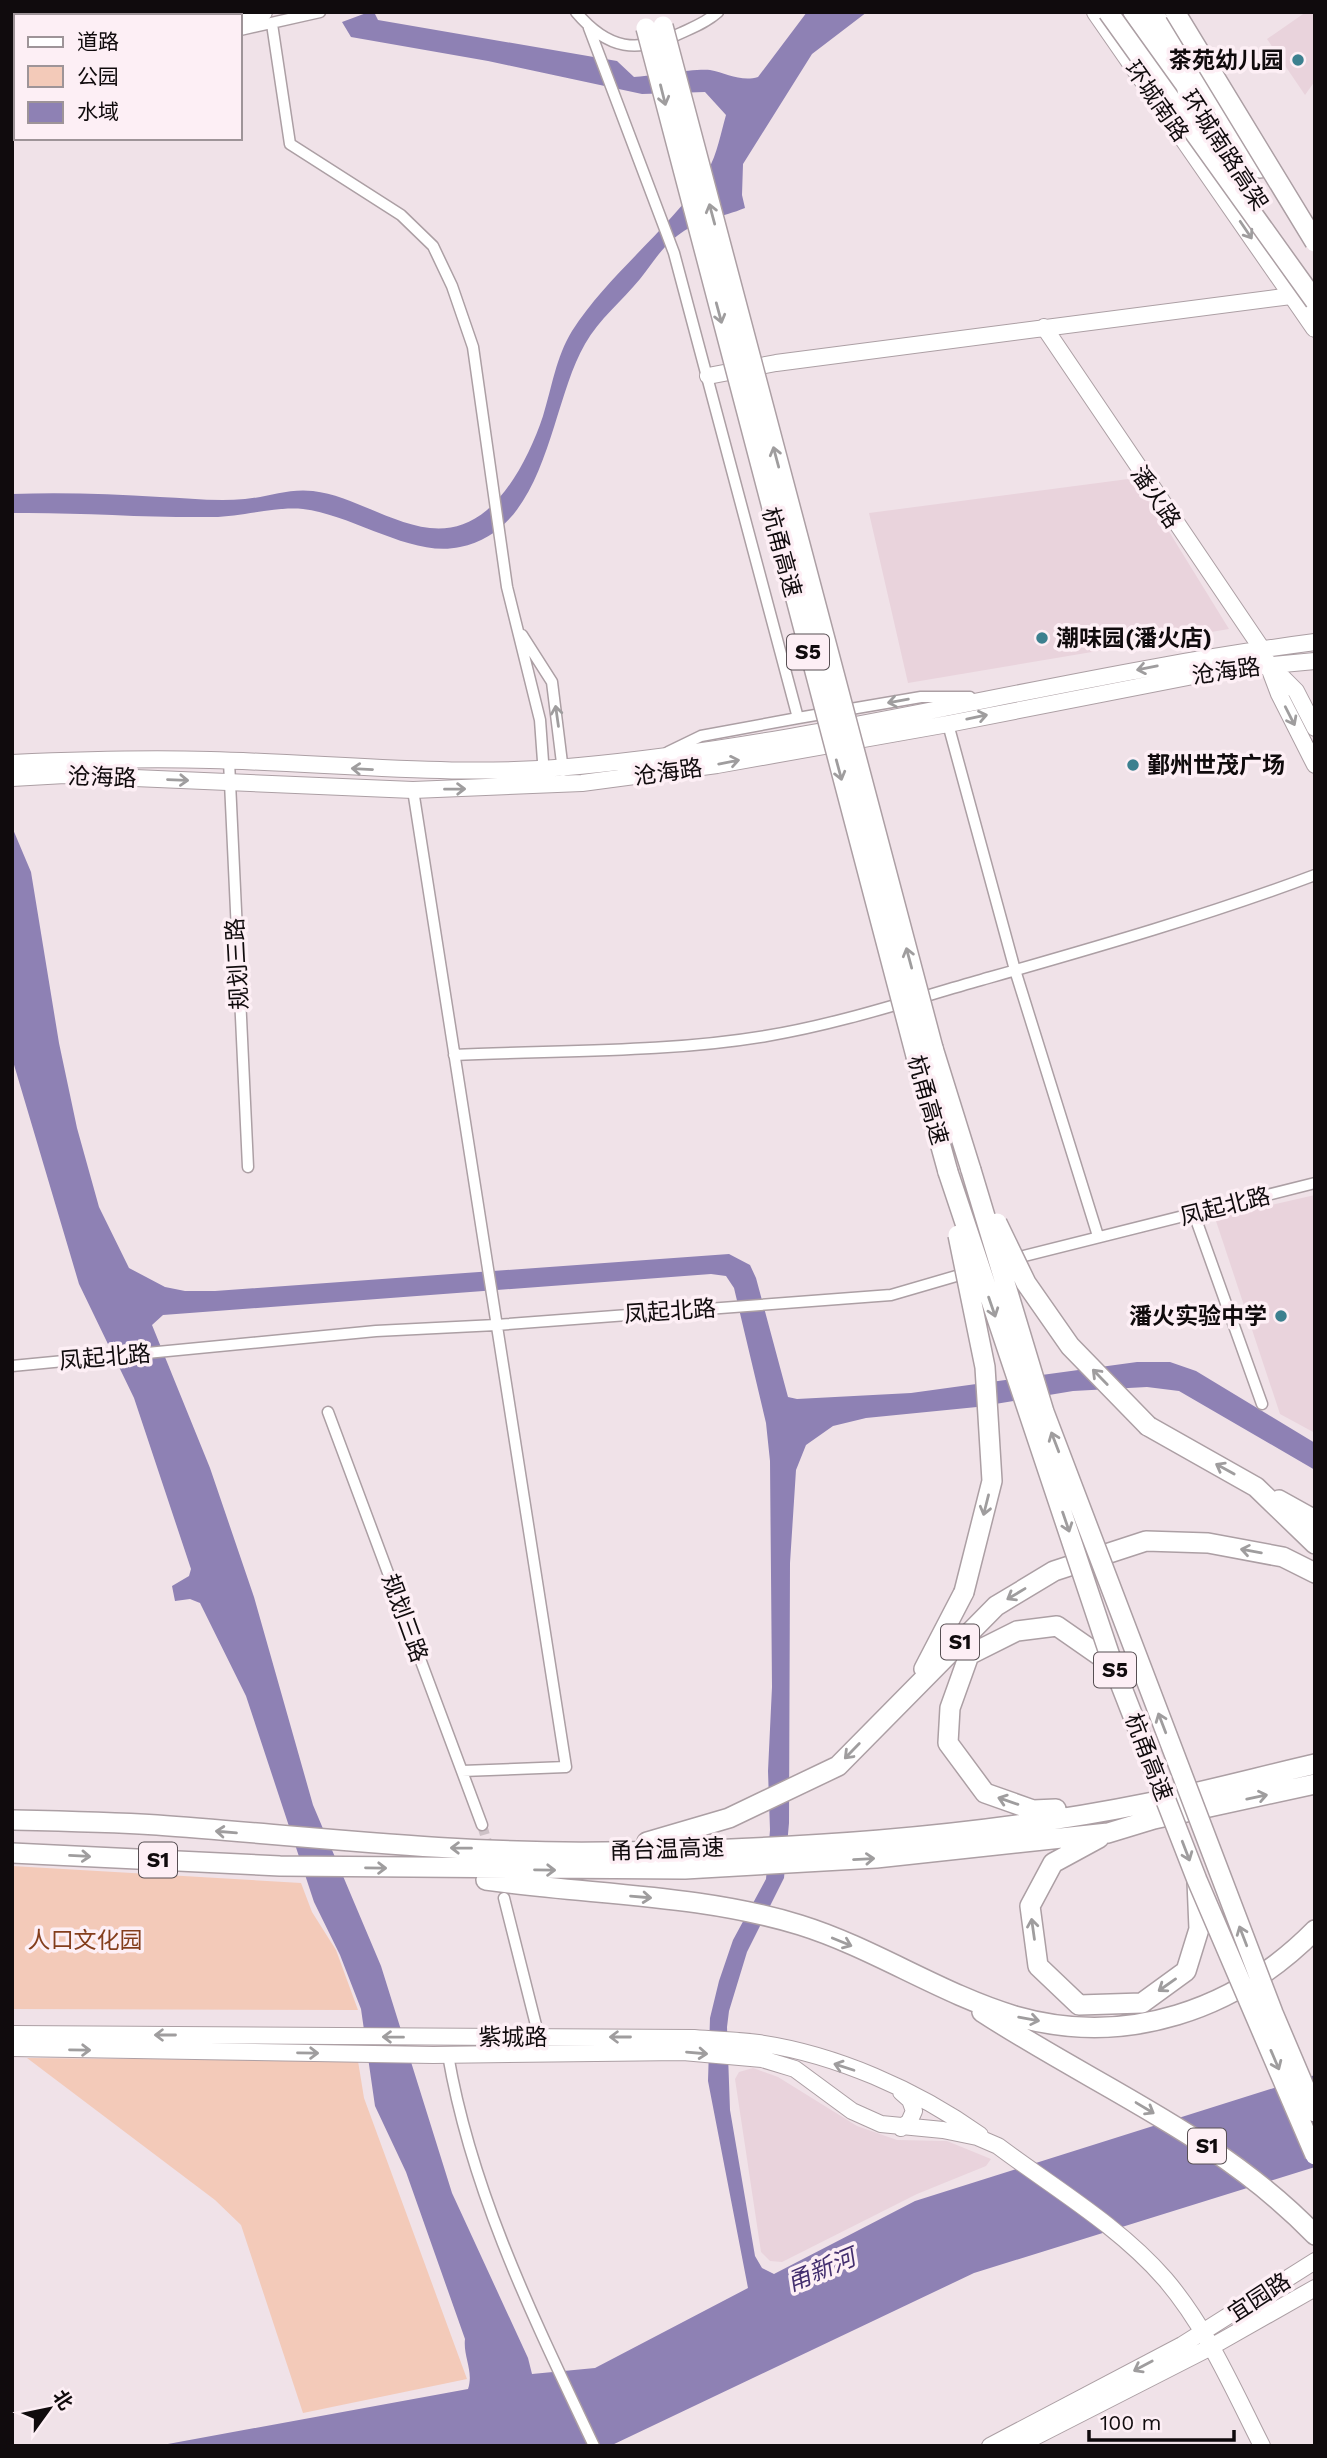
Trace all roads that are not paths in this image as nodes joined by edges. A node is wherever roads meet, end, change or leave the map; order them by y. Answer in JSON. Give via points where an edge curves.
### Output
{"nodes":[{"id":1,"x":320,"y":12,"type":"edge"},
{"id":2,"x":576,"y":12,"type":"edge"},
{"id":3,"x":718,"y":12,"type":"edge"},
{"id":4,"x":1096,"y":12,"type":"edge"},
{"id":5,"x":1108,"y":12,"type":"edge"},
{"id":6,"x":1133,"y":12,"type":"edge"},
{"id":7,"x":1152,"y":12,"type":"edge"},
{"id":8,"x":1162,"y":12,"type":"edge"},
{"id":9,"x":1175,"y":12,"type":"edge"},
{"id":10,"x":242,"y":18,"type":"edge"},
{"id":11,"x":267,"y":18,"type":"edge"},
{"id":12,"x":653,"y":20,"type":"edge"},
{"id":13,"x":589,"y":28,"type":"junction"},
{"id":14,"x":242,"y":29,"type":"edge"},
{"id":15,"x":1315,"y":226,"type":"edge"},
{"id":16,"x":1315,"y":243,"type":"edge"},
{"id":17,"x":1315,"y":255,"type":"edge"},
{"id":18,"x":1315,"y":285,"type":"edge"},
{"id":19,"x":1315,"y":291,"type":"edge"},
{"id":20,"x":1291,"y":296,"type":"junction"},
{"id":21,"x":1315,"y":301,"type":"edge"},
{"id":22,"x":1044,"y":327,"type":"junction"},
{"id":23,"x":1315,"y":328,"type":"edge"},
{"id":24,"x":708,"y":376,"type":"junction"},
{"id":25,"x":513,"y":623,"type":"junction"},
{"id":26,"x":1315,"y":642,"type":"edge"},
{"id":27,"x":1262,"y":649,"type":"junction"},
{"id":28,"x":1315,"y":661,"type":"edge"},
{"id":29,"x":1270,"y":665,"type":"junction"},
{"id":30,"x":990,"y":698,"type":"junction"},
{"id":31,"x":798,"y":718,"type":"junction"},
{"id":32,"x":948,"y":724,"type":"junction"},
{"id":33,"x":1315,"y":728,"type":"edge"},
{"id":34,"x":656,"y":758,"type":"junction"},
{"id":35,"x":221,"y":760,"type":"junction"},
{"id":36,"x":12,"y":763,"type":"edge"},
{"id":37,"x":1315,"y":765,"type":"edge"},
{"id":38,"x":563,"y":776,"type":"junction"},
{"id":39,"x":544,"y":777,"type":"junction"},
{"id":40,"x":12,"y":778,"type":"edge"},
{"id":41,"x":228,"y":782,"type":"junction"},
{"id":42,"x":413,"y":790,"type":"junction"},
{"id":43,"x":1315,"y":875,"type":"edge"},
{"id":44,"x":1015,"y":970,"type":"junction"},
{"id":45,"x":454,"y":1055,"type":"junction"},
{"id":46,"x":248,"y":1167,"type":"dead end"},
{"id":47,"x":971,"y":1170,"type":"junction"},
{"id":48,"x":948,"y":1172,"type":"junction"},
{"id":49,"x":1315,"y":1183,"type":"edge"},
{"id":50,"x":1194,"y":1214,"type":"junction"},
{"id":51,"x":1098,"y":1236,"type":"junction"},
{"id":52,"x":496,"y":1325,"type":"junction"},
{"id":53,"x":12,"y":1366,"type":"edge"},
{"id":54,"x":1262,"y":1404,"type":"dead end"},
{"id":55,"x":328,"y":1412,"type":"dead end"},
{"id":56,"x":1256,"y":1487,"type":"junction"},
{"id":57,"x":1315,"y":1520,"type":"edge"},
{"id":58,"x":1315,"y":1544,"type":"edge"},
{"id":59,"x":1315,"y":1573,"type":"edge"},
{"id":60,"x":1113,"y":1665,"type":"junction"},
{"id":61,"x":914,"y":1688,"type":"junction"},
{"id":62,"x":1315,"y":1763,"type":"edge"},
{"id":63,"x":462,"y":1771,"type":"junction"},
{"id":64,"x":1315,"y":1784,"type":"edge"},
{"id":65,"x":12,"y":1819,"type":"edge"},
{"id":66,"x":482,"y":1825,"type":"tunnel mouth"},
{"id":67,"x":1108,"y":1833,"type":"junction"},
{"id":68,"x":603,"y":1852,"type":"junction"},
{"id":69,"x":12,"y":1853,"type":"edge"},
{"id":70,"x":798,"y":1853,"type":"junction"},
{"id":71,"x":403,"y":1868,"type":"junction"},
{"id":72,"x":1197,"y":1880,"type":"junction"},
{"id":73,"x":503,"y":1898,"type":"dead end"},
{"id":74,"x":1315,"y":1930,"type":"edge"},
{"id":75,"x":943,"y":1986,"type":"junction"},
{"id":76,"x":12,"y":2034,"type":"edge"},
{"id":77,"x":538,"y":2037,"type":"junction"},
{"id":78,"x":12,"y":2049,"type":"edge"},
{"id":79,"x":440,"y":2055,"type":"junction"},
{"id":80,"x":885,"y":2080,"type":"junction"},
{"id":81,"x":1315,"y":2112,"type":"edge"},
{"id":82,"x":901,"y":2128,"type":"junction"},
{"id":83,"x":994,"y":2144,"type":"junction"},
{"id":84,"x":1315,"y":2155,"type":"edge"},
{"id":85,"x":1315,"y":2235,"type":"edge"},
{"id":86,"x":1315,"y":2261,"type":"edge"},
{"id":87,"x":1315,"y":2288,"type":"edge"},
{"id":88,"x":1207,"y":2340,"type":"junction"},
{"id":89,"x":594,"y":2446,"type":"edge"},
{"id":90,"x":990,"y":2446,"type":"edge"},
{"id":91,"x":1017,"y":2446,"type":"edge"},
{"id":92,"x":1262,"y":2446,"type":"edge"}],
"edges":[{"from":1,"to":11,"type":"street"},
{"from":2,"to":13,"type":"street"},
{"from":3,"to":13,"type":"street","via":[[655,45],[620,46]]},
{"from":4,"to":20,"type":"main road","name":"环城南路","one_way":true},
{"from":5,"to":21,"type":"highway","bridge":true},
{"from":6,"to":19,"type":"highway","name":"环城南路高架","bridge":true},
{"from":7,"to":17,"type":"highway","name":"环城南路高架","via":[[1202,79]]},
{"from":8,"to":15,"type":"main road"},
{"from":9,"to":16,"type":"highway","bridge":true},
{"from":10,"to":11,"type":"main road"},
{"from":11,"to":14,"type":"street"},
{"from":11,"to":25,"type":"street","via":[[290,144],[401,215],[433,246],[452,286],[473,347]]},
{"from":47,"to":12,"type":"highway","name":"杭甬高速","number":"S5","one_way":true,"bridge":true,"via":[[933,1048]]},
{"from":12,"to":48,"type":"highway","name":"杭甬高速","number":"S5","one_way":true,"bridge":true,"via":[[860,850]]},
{"from":13,"to":24,"type":"street","via":[[664,222]]},
{"from":18,"to":20,"type":"main road"},
{"from":20,"to":22,"type":"main road"},
{"from":20,"to":23,"type":"main road","name":"环城南路"},
{"from":22,"to":24,"type":"main road"},
{"from":22,"to":27,"type":"main road","name":"潘火路"},
{"from":24,"to":31,"type":"street"},
{"from":38,"to":25,"type":"street","one_way":true,"via":[[552,682]]},
{"from":25,"to":39,"type":"street","via":[[534,687]]},
{"from":26,"to":27,"type":"main road","name":"沧海路"},
{"from":27,"to":29,"type":"main road","name":"潘火路"},
{"from":27,"to":30,"type":"main road","name":"沧海路","one_way":true},
{"from":28,"to":29,"type":"main road","name":"沧海路"},
{"from":32,"to":29,"type":"main road","name":"沧海路","one_way":true},
{"from":29,"to":33,"type":"main road","name":"潘火路","via":[[1296,691]]},
{"from":29,"to":37,"type":"main road","name":"潘火路","one_way":true,"via":[[1279,694]]},
{"from":30,"to":31,"type":"street","one_way":true,"via":[[921,697]]},
{"from":30,"to":34,"type":"main road","name":"沧海路","via":[[878,722]]},
{"from":31,"to":34,"type":"street","via":[[701,736]]},
{"from":38,"to":32,"type":"main road","name":"沧海路","one_way":true,"via":[[650,776]]},
{"from":32,"to":44,"type":"street"},
{"from":34,"to":38,"type":"main road","name":"沧海路"},
{"from":35,"to":36,"type":"main road","name":"沧海路","via":[[106,758]]},
{"from":39,"to":35,"type":"main road","name":"沧海路","one_way":true},
{"from":35,"to":41,"type":"street","name":"规划三路"},
{"from":38,"to":39,"type":"main road","name":"沧海路"},
{"from":42,"to":39,"type":"main road","name":"沧海路","one_way":true},
{"from":40,"to":41,"type":"main road","name":"沧海路","one_way":true,"via":[[65,775]]},
{"from":41,"to":42,"type":"main road","name":"沧海路"},
{"from":41,"to":46,"type":"street","name":"规划三路"},
{"from":42,"to":45,"type":"street"},
{"from":43,"to":44,"type":"street","via":[[1233,906]]},
{"from":44,"to":45,"type":"street","via":[[766,1036],[700,1044]]},
{"from":44,"to":51,"type":"street"},
{"from":45,"to":52,"type":"street"},
{"from":56,"to":47,"type":"highway","one_way":true,"bridge":true,"via":[[1148,1426],[1070,1346],[1026,1283]]},
{"from":81,"to":47,"type":"highway","name":"杭甬高速","number":"S5","one_way":true,"bridge":true,"via":[[1044,1412]]},
{"from":48,"to":60,"type":"highway","name":"杭甬高速","number":"S5","one_way":true,"bridge":true},
{"from":48,"to":61,"type":"highway","one_way":true,"bridge":true,"via":[[985,1367],[992,1482],[964,1592]]},
{"from":49,"to":50,"type":"street","name":"凤起北路"},
{"from":50,"to":51,"type":"street","name":"凤起北路"},
{"from":50,"to":54,"type":"street"},
{"from":51,"to":52,"type":"street","name":"凤起北路","via":[[891,1294]]},
{"from":52,"to":53,"type":"street","name":"凤起北路","via":[[376,1331]]},
{"from":52,"to":63,"type":"street","via":[[566,1767]]},
{"from":55,"to":63,"type":"street","name":"规划三路"},
{"from":56,"to":57,"type":"highway"},
{"from":56,"to":58,"type":"highway"},
{"from":59,"to":61,"type":"highway","number":"S1","one_way":true,"via":[[1283,1557],[1208,1544],[1146,1541],[1054,1571],[996,1606]]},
{"from":62,"to":60,"type":"highway","one_way":true,"via":[[1251,1771],[1074,1808],[1033,1810],[985,1793],[948,1742],[950,1708],[969,1655],[1017,1631],[1057,1626]]},
{"from":60,"to":72,"type":"highway","name":"杭甬高速","number":"S5","one_way":true,"bridge":true},
{"from":61,"to":68,"type":"highway","number":"S1","one_way":true,"via":[[838,1766],[729,1818]]},
{"from":62,"to":70,"type":"highway","name":"甬台温高速","via":[[1149,1803],[1046,1821]]},
{"from":63,"to":66,"type":"street","name":"规划三路"},
{"from":67,"to":64,"type":"highway","name":"甬台温高速","one_way":true},
{"from":68,"to":65,"type":"highway","name":"甬台温高速","number":"S1","one_way":true,"via":[[397,1847],[155,1825]]},
{"from":70,"to":67,"type":"highway","name":"甬台温高速","one_way":true,"via":[[877,1858]]},
{"from":72,"to":67,"type":"highway","one_way":true,"via":[[1199,1929],[1186,1971],[1142,2003],[1079,2005],[1038,1966],[1030,1906],[1053,1863]]},
{"from":68,"to":70,"type":"highway","name":"甬台温高速","via":[[778,1845]]},
{"from":69,"to":71,"type":"highway","name":"甬台温高速","number":"S1","one_way":true},
{"from":71,"to":70,"type":"highway","name":"甬台温高速","one_way":true,"via":[[632,1870],[753,1865]]},
{"from":71,"to":75,"type":"highway","number":"S1","one_way":true,"via":[[552,1889],[715,1904],[802,1925]]},
{"from":72,"to":84,"type":"highway","name":"杭甬高速","number":"S5","one_way":true,"bridge":true},
{"from":73,"to":77,"type":"street"},
{"from":75,"to":74,"type":"highway","one_way":true,"via":[[1015,2016],[1064,2025],[1148,2024],[1220,2002],[1286,1959]]},
{"from":75,"to":85,"type":"highway","number":"S1","one_way":true,"via":[[1238,2165]]},
{"from":77,"to":76,"type":"main road","name":"紫城路","one_way":true},
{"from":80,"to":77,"type":"main road","name":"紫城路","one_way":true,"via":[[758,2043]]},
{"from":78,"to":79,"type":"main road","name":"紫城路","one_way":true},
{"from":79,"to":82,"type":"main road","name":"紫城路","one_way":true,"via":[[683,2052],[762,2059],[795,2069],[865,2117]]},
{"from":79,"to":89,"type":"street","via":[[482,2194]]},
{"from":80,"to":82,"type":"main road","via":[[913,2105],[914,2115]]},
{"from":80,"to":83,"type":"main road","name":"紫城路"},
{"from":82,"to":83,"type":"main road","name":"紫城路","via":[[943,2130]]},
{"from":83,"to":88,"type":"main road","via":[[1126,2241],[1166,2280]]},
{"from":86,"to":88,"type":"main road","name":"宜园路"},
{"from":87,"to":88,"type":"main road","name":"宜园路"},
{"from":88,"to":90,"type":"main road","one_way":true},
{"from":88,"to":91,"type":"main road"},
{"from":88,"to":92,"type":"main road"}]}
